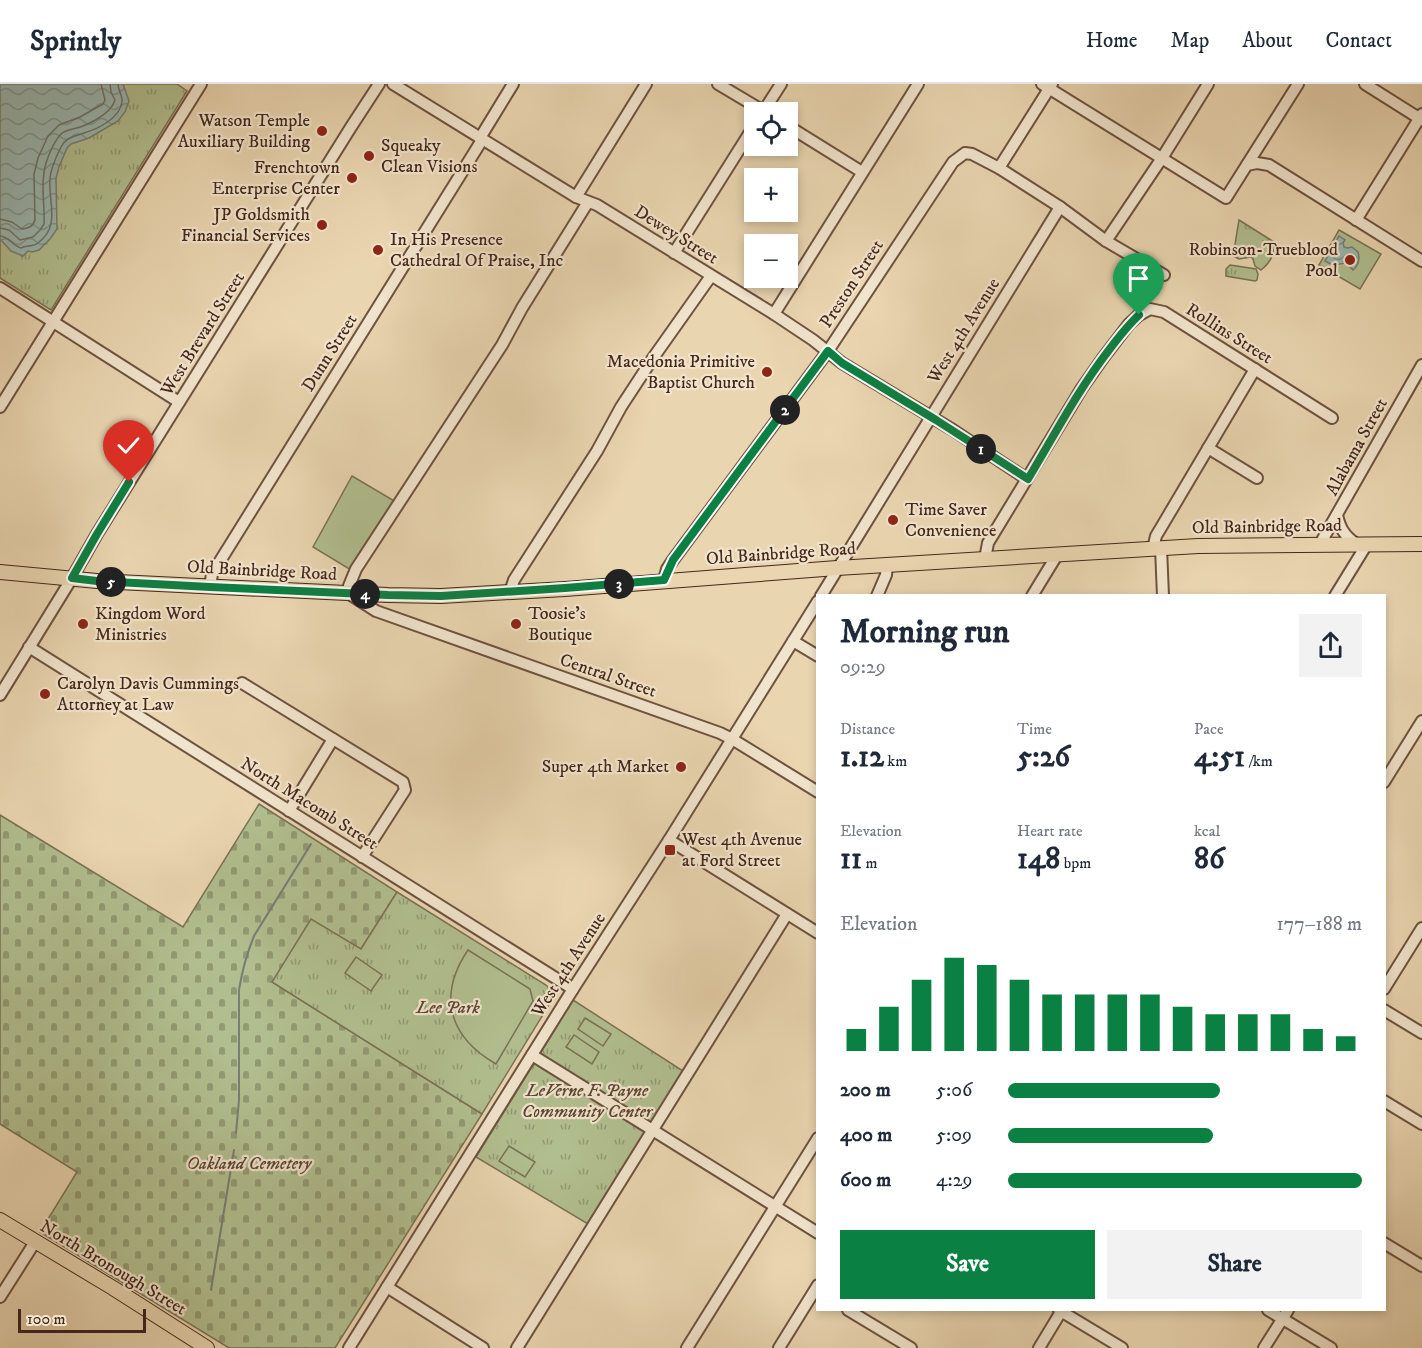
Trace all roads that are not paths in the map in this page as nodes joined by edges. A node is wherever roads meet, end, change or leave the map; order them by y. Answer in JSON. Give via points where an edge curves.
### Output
{"nodes":[{"id":1,"x":201,"y":84,"type":"edge"},
{"id":2,"x":379,"y":84,"type":"edge"},
{"id":3,"x":393,"y":84,"type":"edge"},
{"id":4,"x":513,"y":84,"type":"edge"},
{"id":5,"x":646,"y":84,"type":"edge"},
{"id":6,"x":718,"y":84,"type":"edge"},
{"id":7,"x":781,"y":84,"type":"edge"},
{"id":8,"x":918,"y":84,"type":"edge"},
{"id":9,"x":1208,"y":84,"type":"edge"},
{"id":10,"x":1298,"y":84,"type":"edge"},
{"id":11,"x":1365,"y":84,"type":"edge"},
{"id":12,"x":1048,"y":85,"type":"edge"},
{"id":13,"x":748,"y":102,"type":"edge"},
{"id":14,"x":770,"y":102,"type":"edge"},
{"id":15,"x":1421,"y":117,"type":"edge"},
{"id":16,"x":798,"y":132,"type":"edge"},
{"id":17,"x":481,"y":139,"type":"junction"},
{"id":18,"x":744,"y":142,"type":"edge"},
{"id":19,"x":1162,"y":158,"type":"junction"},
{"id":20,"x":1247,"y":165,"type":"junction"},
{"id":21,"x":999,"y":168,"type":"junction"},
{"id":22,"x":862,"y":172,"type":"junction"},
{"id":23,"x":576,"y":196,"type":"junction"},
{"id":24,"x":588,"y":202,"type":"junction"},
{"id":25,"x":1060,"y":207,"type":"junction"},
{"id":26,"x":1356,"y":220,"type":"junction"},
{"id":27,"x":1106,"y":241,"type":"junction"},
{"id":28,"x":674,"y":254,"type":"junction"},
{"id":29,"x":1422,"y":261,"type":"edge"},
{"id":30,"x":1164,"y":274,"type":"dead end"},
{"id":31,"x":711,"y":276,"type":"junction"},
{"id":32,"x":0,"y":288,"type":"edge"},
{"id":33,"x":774,"y":314,"type":"junction"},
{"id":34,"x":53,"y":322,"type":"junction"},
{"id":35,"x":828,"y":351,"type":"junction"},
{"id":36,"x":1422,"y":366,"type":"edge"},
{"id":37,"x":1255,"y":369,"type":"junction"},
{"id":38,"x":179,"y":402,"type":"junction"},
{"id":39,"x":0,"y":407,"type":"edge"},
{"id":40,"x":931,"y":417,"type":"junction"},
{"id":41,"x":1332,"y":418,"type":"dead end"},
{"id":42,"x":1208,"y":448,"type":"junction"},
{"id":43,"x":1257,"y":478,"type":"dead end"},
{"id":44,"x":1028,"y":479,"type":"junction"},
{"id":45,"x":1337,"y":515,"type":"junction"},
{"id":46,"x":1320,"y":544,"type":"junction"},
{"id":47,"x":1361,"y":544,"type":"junction"},
{"id":48,"x":1422,"y":544,"type":"edge"},
{"id":49,"x":1157,"y":548,"type":"junction"},
{"id":50,"x":1057,"y":555,"type":"junction"},
{"id":51,"x":985,"y":559,"type":"junction"},
{"id":52,"x":887,"y":565,"type":"junction"},
{"id":53,"x":837,"y":568,"type":"junction"},
{"id":54,"x":0,"y":572,"type":"edge"},
{"id":55,"x":72,"y":578,"type":"junction"},
{"id":56,"x":664,"y":580,"type":"junction"},
{"id":57,"x":210,"y":587,"type":"junction"},
{"id":58,"x":510,"y":592,"type":"junction"},
{"id":59,"x":348,"y":593,"type":"junction"},
{"id":60,"x":822,"y":594,"type":"edge"},
{"id":61,"x":878,"y":594,"type":"edge"},
{"id":62,"x":1033,"y":594,"type":"edge"},
{"id":63,"x":1163,"y":594,"type":"edge"},
{"id":64,"x":1336,"y":594,"type":"edge"},
{"id":65,"x":816,"y":604,"type":"edge"},
{"id":66,"x":793,"y":640,"type":"junction"},
{"id":67,"x":29,"y":647,"type":"junction"},
{"id":68,"x":816,"y":655,"type":"edge"},
{"id":69,"x":242,"y":683,"type":"dead end"},
{"id":70,"x":0,"y":695,"type":"edge"},
{"id":71,"x":1422,"y":721,"type":"edge"},
{"id":72,"x":732,"y":739,"type":"junction"},
{"id":73,"x":333,"y":740,"type":"junction"},
{"id":74,"x":1386,"y":779,"type":"edge"},
{"id":75,"x":816,"y":791,"type":"edge"},
{"id":76,"x":289,"y":811,"type":"junction"},
{"id":77,"x":669,"y":840,"type":"junction"},
{"id":78,"x":362,"y":857,"type":"junction"},
{"id":79,"x":788,"y":914,"type":"junction"},
{"id":80,"x":1422,"y":928,"type":"edge"},
{"id":81,"x":816,"y":932,"type":"edge"},
{"id":82,"x":1386,"y":986,"type":"edge"},
{"id":83,"x":573,"y":989,"type":"junction"},
{"id":84,"x":1386,"y":1011,"type":"edge"},
{"id":85,"x":1422,"y":1033,"type":"edge"},
{"id":86,"x":532,"y":1055,"type":"junction"},
{"id":87,"x":1386,"y":1102,"type":"edge"},
{"id":88,"x":1422,"y":1124,"type":"edge"},
{"id":89,"x":653,"y":1130,"type":"junction"},
{"id":90,"x":816,"y":1141,"type":"edge"},
{"id":91,"x":775,"y":1206,"type":"junction"},
{"id":92,"x":0,"y":1220,"type":"edge"},
{"id":93,"x":816,"y":1232,"type":"edge"},
{"id":94,"x":34,"y":1242,"type":"junction"},
{"id":95,"x":1386,"y":1244,"type":"edge"},
{"id":96,"x":1422,"y":1266,"type":"edge"},
{"id":97,"x":387,"y":1287,"type":"junction"},
{"id":98,"x":816,"y":1290,"type":"edge"},
{"id":99,"x":0,"y":1297,"type":"edge"},
{"id":100,"x":850,"y":1311,"type":"edge"},
{"id":101,"x":1060,"y":1311,"type":"edge"},
{"id":102,"x":1063,"y":1311,"type":"edge"},
{"id":103,"x":1285,"y":1314,"type":"edge"},
{"id":104,"x":207,"y":1348,"type":"edge"},
{"id":105,"x":349,"y":1348,"type":"edge"},
{"id":106,"x":483,"y":1348,"type":"edge"},
{"id":107,"x":517,"y":1348,"type":"edge"},
{"id":108,"x":687,"y":1348,"type":"edge"},
{"id":109,"x":779,"y":1348,"type":"edge"},
{"id":110,"x":911,"y":1348,"type":"edge"},
{"id":111,"x":1039,"y":1348,"type":"edge"},
{"id":112,"x":1122,"y":1348,"type":"edge"},
{"id":113,"x":1264,"y":1348,"type":"edge"},
{"id":114,"x":1331,"y":1348,"type":"edge"}],
"edges":[{"from":1,"to":34,"type":"street"},
{"from":2,"to":38,"type":"street","name":"West Brevard Street"},
{"from":3,"to":17,"type":"street","name":"Dewey Street"},
{"from":4,"to":17,"type":"street","name":"Dunn Street"},
{"from":5,"to":23,"type":"street"},
{"from":6,"to":13,"type":"street"},
{"from":7,"to":14,"type":"street"},
{"from":8,"to":22,"type":"street"},
{"from":9,"to":19,"type":"street"},
{"from":10,"to":20,"type":"street"},
{"from":11,"to":15,"type":"street"},
{"from":12,"to":19,"type":"street"},
{"from":12,"to":21,"type":"street"},
{"from":15,"to":26,"type":"street"},
{"from":16,"to":22,"type":"street"},
{"from":17,"to":23,"type":"street","name":"Dewey Street"},
{"from":17,"to":57,"type":"street","name":"Dunn Street","via":[[212,574]]},
{"from":18,"to":28,"type":"street"},
{"from":19,"to":20,"type":"street","via":[[1226,198]]},
{"from":19,"to":27,"type":"street"},
{"from":20,"to":26,"type":"street","via":[[1269,165]]},
{"from":21,"to":25,"type":"street"},
{"from":21,"to":35,"type":"street","name":"Preston Street","via":[[965,153],[953,162]]},
{"from":22,"to":33,"type":"street"},
{"from":23,"to":24,"type":"street","name":"Dewey Street"},
{"from":24,"to":28,"type":"street","name":"Dewey Street"},
{"from":24,"to":59,"type":"street","via":[[502,345],[367,552]]},
{"from":25,"to":27,"type":"street"},
{"from":25,"to":40,"type":"street","name":"West 4th Avenue"},
{"from":26,"to":29,"type":"street"},
{"from":27,"to":30,"type":"street"},
{"from":28,"to":31,"type":"street","name":"Dewey Street"},
{"from":31,"to":33,"type":"street","name":"Dewey Street"},
{"from":31,"to":58,"type":"street","via":[[628,397]]},
{"from":32,"to":34,"type":"street"},
{"from":33,"to":35,"type":"street","name":"Dewey Street"},
{"from":34,"to":38,"type":"street"},
{"from":34,"to":39,"type":"street"},
{"from":35,"to":40,"type":"street","name":"Dewey Street"},
{"from":35,"to":56,"type":"street","name":"Preston Street","via":[[673,560]]},
{"from":36,"to":45,"type":"street","name":"Alabama Street"},
{"from":37,"to":41,"type":"street","name":"Rollins Street"},
{"from":37,"to":42,"type":"street"},
{"from":37,"to":44,"type":"street","name":"Rollins Street","via":[[1164,312],[1144,311],[1129,324],[1082,388]]},
{"from":38,"to":55,"type":"street","name":"West Brevard Street"},
{"from":40,"to":44,"type":"street","name":"Dewey Street"},
{"from":40,"to":53,"type":"street","name":"West 4th Avenue"},
{"from":42,"to":43,"type":"street"},
{"from":42,"to":49,"type":"street","via":[[1156,536]]},
{"from":44,"to":51,"type":"street","name":"Rollins Street","via":[[988,543]]},
{"from":45,"to":46,"type":"street","name":"Alabama Street"},
{"from":45,"to":47,"type":"street","via":[[1344,535]]},
{"from":46,"to":47,"type":"main road","name":"Old Bainbridge Road"},
{"from":46,"to":49,"type":"main road","name":"Old Bainbridge Road"},
{"from":47,"to":48,"type":"main road","name":"Old Bainbridge Road"},
{"from":47,"to":64,"type":"street"},
{"from":49,"to":50,"type":"main road","name":"Old Bainbridge Road"},
{"from":49,"to":63,"type":"street"},
{"from":50,"to":51,"type":"main road","name":"Old Bainbridge Road"},
{"from":50,"to":62,"type":"street"},
{"from":51,"to":52,"type":"main road","name":"Old Bainbridge Road"},
{"from":52,"to":53,"type":"main road","name":"Old Bainbridge Road"},
{"from":52,"to":61,"type":"street"},
{"from":53,"to":56,"type":"main road","name":"Old Bainbridge Road"},
{"from":53,"to":60,"type":"street","name":"West 4th Avenue"},
{"from":54,"to":55,"type":"main road","name":"Old Bainbridge Road"},
{"from":55,"to":57,"type":"main road","name":"Old Bainbridge Road"},
{"from":55,"to":67,"type":"street","name":"West Brevard Street"},
{"from":56,"to":58,"type":"main road","name":"Old Bainbridge Road"},
{"from":57,"to":59,"type":"main road","name":"Old Bainbridge Road"},
{"from":58,"to":59,"type":"main road","name":"Old Bainbridge Road","via":[[441,596]]},
{"from":59,"to":72,"type":"street","name":"Central Street","via":[[376,611]]},
{"from":65,"to":66,"type":"street","name":"West 4th Avenue"},
{"from":66,"to":68,"type":"street"},
{"from":66,"to":72,"type":"street","name":"West 4th Avenue"},
{"from":67,"to":70,"type":"street","name":"West Brevard Street"},
{"from":67,"to":76,"type":"street","name":"North Macomb Street"},
{"from":69,"to":73,"type":"street"},
{"from":71,"to":74,"type":"street"},
{"from":72,"to":75,"type":"street","name":"Central Street"},
{"from":72,"to":77,"type":"street","name":"West 4th Avenue"},
{"from":73,"to":76,"type":"street"},
{"from":73,"to":78,"type":"street","via":[[405,784],[405,790]]},
{"from":76,"to":78,"type":"street","name":"North Macomb Street"},
{"from":77,"to":79,"type":"street"},
{"from":77,"to":83,"type":"street","name":"West 4th Avenue"},
{"from":78,"to":83,"type":"street","name":"North Macomb Street"},
{"from":79,"to":81,"type":"street"},
{"from":79,"to":89,"type":"street"},
{"from":80,"to":82,"type":"street"},
{"from":83,"to":86,"type":"street","name":"West 4th Avenue"},
{"from":84,"to":85,"type":"street"},
{"from":86,"to":89,"type":"street"},
{"from":86,"to":97,"type":"street","name":"West 4th Avenue"},
{"from":87,"to":88,"type":"street"},
{"from":89,"to":91,"type":"street"},
{"from":89,"to":107,"type":"street"},
{"from":90,"to":91,"type":"street"},
{"from":91,"to":93,"type":"street"},
{"from":91,"to":108,"type":"street"},
{"from":92,"to":94,"type":"main road","name":"North Bronough Street"},
{"from":94,"to":99,"type":"street"},
{"from":94,"to":104,"type":"main road","name":"North Bronough Street"},
{"from":95,"to":96,"type":"street"},
{"from":97,"to":105,"type":"street","name":"West 4th Avenue"},
{"from":97,"to":106,"type":"street"},
{"from":98,"to":109,"type":"street"},
{"from":100,"to":110,"type":"street"},
{"from":101,"to":111,"type":"street"},
{"from":102,"to":112,"type":"street"},
{"from":103,"to":113,"type":"street"},
{"from":103,"to":114,"type":"street"}]}
